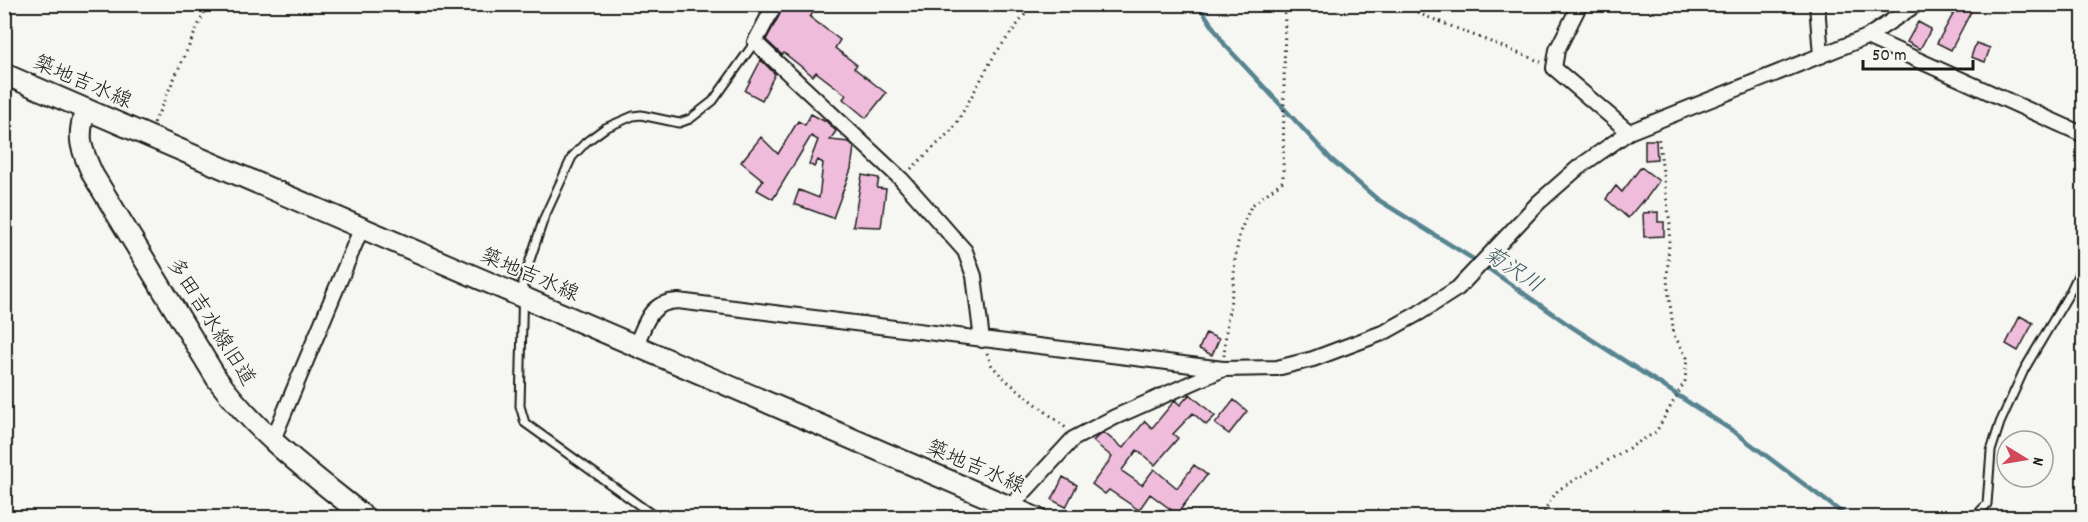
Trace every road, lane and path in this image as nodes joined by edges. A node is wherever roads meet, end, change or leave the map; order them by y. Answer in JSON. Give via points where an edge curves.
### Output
{"nodes":[{"id":1,"x":208,"y":4,"type":"edge"},
{"id":2,"x":1034,"y":4,"type":"edge"},
{"id":3,"x":1284,"y":4,"type":"edge"},
{"id":4,"x":1395,"y":4,"type":"edge"},
{"id":5,"x":1580,"y":4,"type":"edge"},
{"id":6,"x":1817,"y":4,"type":"edge"},
{"id":7,"x":1917,"y":4,"type":"edge"},
{"id":8,"x":772,"y":10,"type":"dead end"},
{"id":9,"x":1867,"y":37,"type":"junction"},
{"id":10,"x":755,"y":42,"type":"junction"},
{"id":11,"x":1821,"y":56,"type":"junction"},
{"id":12,"x":1554,"y":68,"type":"junction"},
{"id":13,"x":4,"y":74,"type":"edge"},
{"id":14,"x":86,"y":109,"type":"junction"},
{"id":15,"x":1655,"y":121,"type":"junction"},
{"id":16,"x":1629,"y":132,"type":"junction"},
{"id":17,"x":148,"y":135,"type":"junction"},
{"id":18,"x":2084,"y":135,"type":"edge"},
{"id":19,"x":901,"y":179,"type":"junction"},
{"id":20,"x":362,"y":227,"type":"junction"},
{"id":21,"x":2084,"y":263,"type":"edge"},
{"id":22,"x":522,"y":297,"type":"junction"},
{"id":23,"x":982,"y":340,"type":"junction"},
{"id":24,"x":636,"y":345,"type":"junction"},
{"id":25,"x":1223,"y":369,"type":"junction"},
{"id":26,"x":1073,"y":439,"type":"junction"},
{"id":27,"x":272,"y":442,"type":"junction"},
{"id":28,"x":1007,"y":512,"type":"edge"},
{"id":29,"x":366,"y":518,"type":"edge"},
{"id":30,"x":657,"y":518,"type":"edge"},
{"id":31,"x":1036,"y":518,"type":"edge"},
{"id":32,"x":1542,"y":518,"type":"edge"},
{"id":33,"x":1974,"y":518,"type":"edge"}],
"edges":[{"from":1,"to":17,"type":"path"},
{"from":2,"to":19,"type":"path","via":[[995,54],[954,128]]},
{"from":3,"to":25,"type":"path","via":[[1283,181],[1251,206],[1240,232]]},
{"from":4,"to":12,"type":"path"},
{"from":5,"to":12,"type":"street","via":[[1557,50]]},
{"from":6,"to":11,"type":"street"},
{"from":7,"to":9,"type":"street"},
{"from":8,"to":10,"type":"street"},
{"from":9,"to":11,"type":"street"},
{"from":9,"to":18,"type":"street"},
{"from":10,"to":19,"type":"street"},
{"from":10,"to":22,"type":"lane","via":[[713,100],[690,119],[679,123],[633,116],[605,128],[579,149],[544,218],[523,281]]},
{"from":11,"to":15,"type":"street"},
{"from":12,"to":16,"type":"street"},
{"from":13,"to":14,"type":"main road","name":"築地吉水線"},
{"from":14,"to":17,"type":"main road","name":"築地吉水線"},
{"from":14,"to":27,"type":"main road","name":"多田吉水線旧道","via":[[79,136],[93,175],[217,379]]},
{"from":15,"to":16,"type":"street"},
{"from":15,"to":32,"type":"path","via":[[1670,224],[1668,291],[1674,335],[1687,358],[1685,381],[1656,432],[1558,490]]},
{"from":16,"to":25,"type":"street","via":[[1579,167],[1539,202],[1458,288],[1419,313],[1385,332],[1313,360],[1278,368]]},
{"from":17,"to":20,"type":"main road","name":"築地吉水線"},
{"from":19,"to":23,"type":"street","via":[[965,251],[974,276]]},
{"from":20,"to":22,"type":"main road","name":"築地吉水線"},
{"from":20,"to":27,"type":"street"},
{"from":21,"to":33,"type":"lane","via":[[2024,370],[2000,423],[1991,451],[1987,504]]},
{"from":22,"to":24,"type":"main road","name":"築地吉水線"},
{"from":22,"to":30,"type":"lane","via":[[520,406],[525,423]]},
{"from":23,"to":24,"type":"street","via":[[665,302],[649,316]]},
{"from":23,"to":25,"type":"street"},
{"from":23,"to":26,"type":"path","via":[[992,366],[1064,424]]},
{"from":24,"to":28,"type":"main road","name":"築地吉水線"},
{"from":25,"to":26,"type":"street"},
{"from":26,"to":28,"type":"street"},
{"from":27,"to":29,"type":"main road","name":"多田吉水線旧道"},
{"from":28,"to":31,"type":"main road","name":"築地吉水線"}]}
